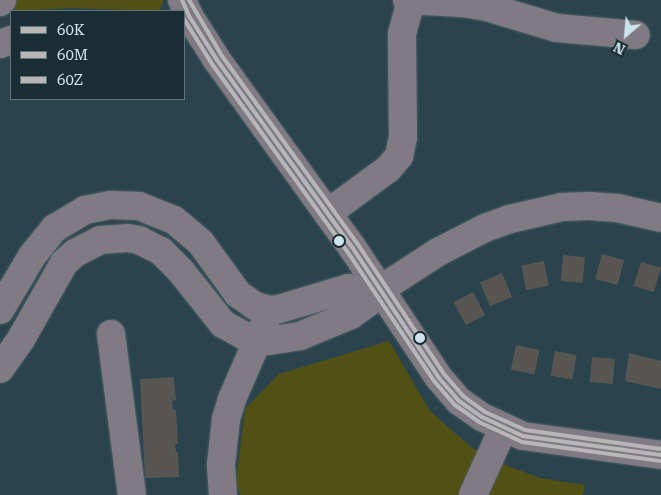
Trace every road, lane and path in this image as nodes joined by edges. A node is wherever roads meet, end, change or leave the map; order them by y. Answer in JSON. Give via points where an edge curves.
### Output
{"nodes":[{"id":1,"x":182,"y":0,"type":"edge"},
{"id":2,"x":409,"y":0,"type":"edge"},
{"id":3,"x":636,"y":35,"type":"dead end"},
{"id":4,"x":185,"y":46,"type":"edge"},
{"id":5,"x":217,"y":60,"type":"junction"},
{"id":6,"x":328,"y":213,"type":"junction"},
{"id":7,"x":661,"y":218,"type":"edge"},
{"id":8,"x":381,"y":289,"type":"junction"},
{"id":9,"x":0,"y":310,"type":"edge"},
{"id":10,"x":270,"y":310,"type":"junction"},
{"id":11,"x":112,"y":334,"type":"dead end"},
{"id":12,"x":258,"y":340,"type":"junction"},
{"id":13,"x":0,"y":369,"type":"edge"},
{"id":14,"x":504,"y":429,"type":"junction"},
{"id":15,"x":661,"y":455,"type":"edge"},
{"id":16,"x":132,"y":495,"type":"edge"},
{"id":17,"x":223,"y":495,"type":"edge"},
{"id":18,"x":473,"y":495,"type":"edge"}],
"edges":[{"from":1,"to":5,"type":"street"},
{"from":2,"to":3,"type":"street","via":[[487,7],[556,28]]},
{"from":2,"to":6,"type":"street","via":[[402,34],[403,137],[399,156],[389,168]]},
{"from":4,"to":5,"type":"street"},
{"from":5,"to":6,"type":"street"},
{"from":6,"to":8,"type":"street"},
{"from":7,"to":8,"type":"street","via":[[617,208],[589,206],[536,212],[461,239]]},
{"from":8,"to":10,"type":"street","via":[[349,288]]},
{"from":8,"to":12,"type":"street","via":[[351,315],[290,339]]},
{"from":8,"to":14,"type":"street","via":[[449,390],[470,410]]},
{"from":9,"to":10,"type":"street","via":[[32,256],[55,228],[85,210],[120,204],[140,206],[174,220],[200,243],[238,294],[255,306]]},
{"from":10,"to":12,"type":"street"},
{"from":11,"to":16,"type":"street"},
{"from":12,"to":13,"type":"street","via":[[223,324],[161,251],[139,240],[113,237],[87,245],[64,263]]},
{"from":12,"to":17,"type":"street","via":[[226,420],[221,465]]},
{"from":14,"to":15,"type":"street","via":[[551,442]]},
{"from":14,"to":18,"type":"street"}]}
